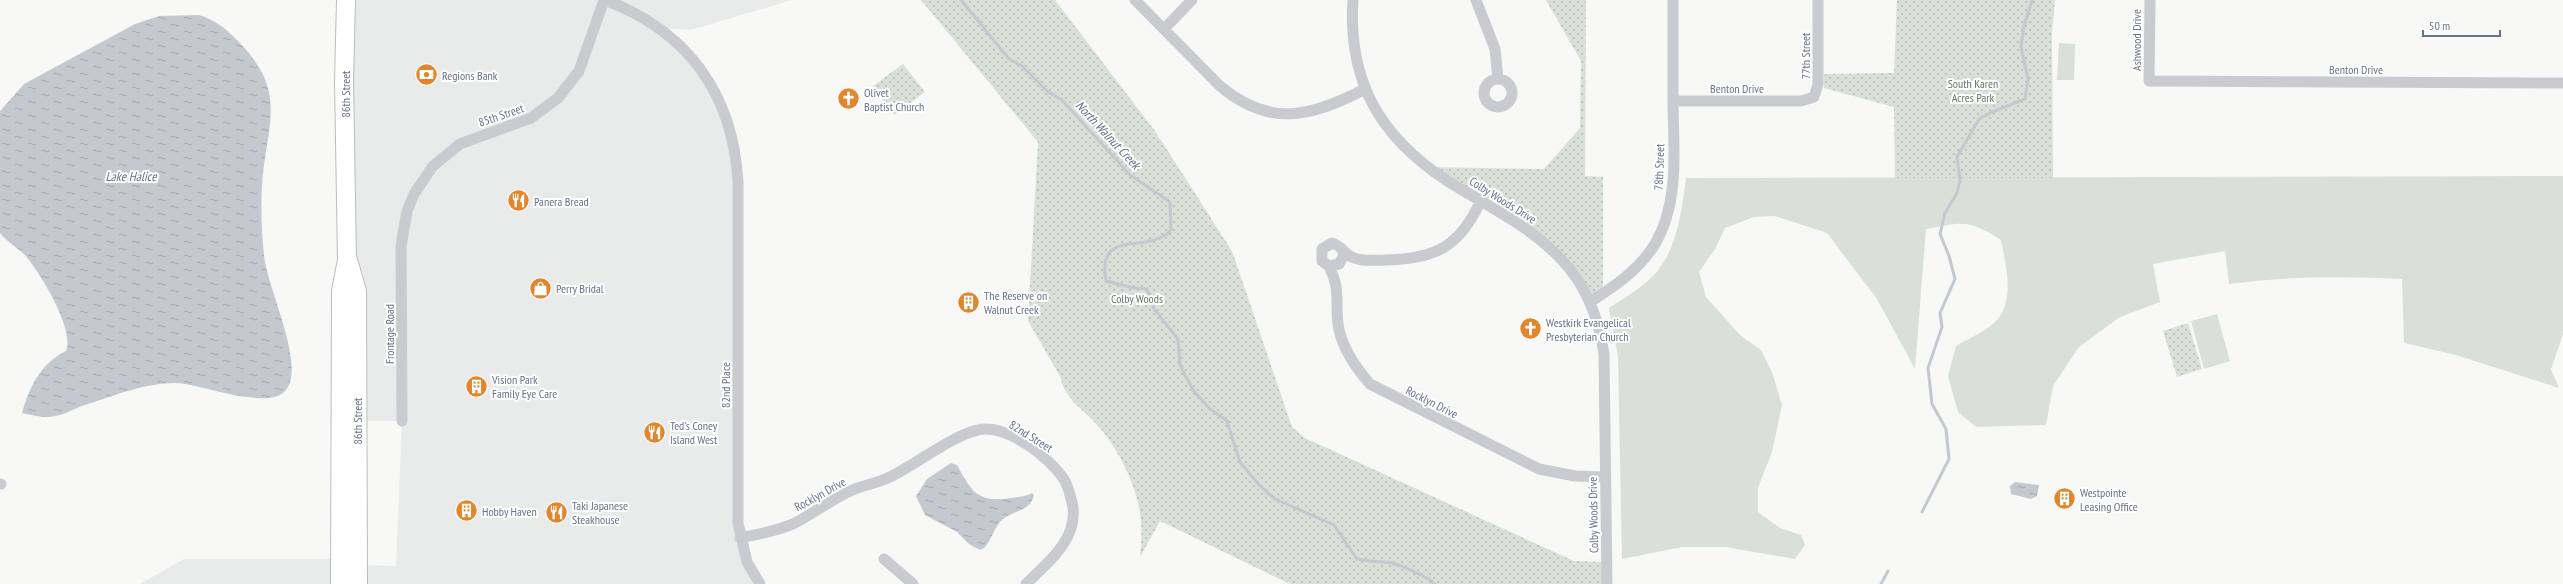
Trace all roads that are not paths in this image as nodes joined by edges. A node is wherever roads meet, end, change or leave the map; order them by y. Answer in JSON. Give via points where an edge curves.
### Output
{"nodes":[{"id":1,"x":346,"y":0,"type":"edge"},
{"id":2,"x":604,"y":0,"type":"edge"},
{"id":3,"x":1135,"y":0,"type":"edge"},
{"id":4,"x":1192,"y":0,"type":"edge"},
{"id":5,"x":1353,"y":0,"type":"edge"},
{"id":6,"x":1476,"y":0,"type":"edge"},
{"id":7,"x":1673,"y":0,"type":"edge"},
{"id":8,"x":1818,"y":0,"type":"edge"},
{"id":9,"x":2150,"y":0,"type":"edge"},
{"id":10,"x":1164,"y":29,"type":"junction"},
{"id":11,"x":1498,"y":79,"type":"dead end"},
{"id":12,"x":2149,"y":81,"type":"joint"},
{"id":13,"x":2563,"y":83,"type":"edge"},
{"id":14,"x":1365,"y":89,"type":"junction"},
{"id":15,"x":1673,"y":101,"type":"junction"},
{"id":16,"x":1801,"y":101,"type":"joint"},
{"id":17,"x":1481,"y":200,"type":"junction"},
{"id":18,"x":401,"y":246,"type":"joint"},
{"id":19,"x":1342,"y":248,"type":"junction"},
{"id":20,"x":347,"y":260,"type":"junction"},
{"id":21,"x":1330,"y":266,"type":"junction"},
{"id":22,"x":1590,"y":302,"type":"junction"},
{"id":23,"x":402,"y":421,"type":"dead end"},
{"id":24,"x":911,"y":465,"type":"joint"},
{"id":25,"x":1605,"y":477,"type":"junction"},
{"id":26,"x":740,"y":538,"type":"junction"},
{"id":27,"x":884,"y":559,"type":"dead end"},
{"id":28,"x":899,"y":580,"type":"edge"},
{"id":29,"x":340,"y":584,"type":"edge"},
{"id":30,"x":358,"y":584,"type":"edge"},
{"id":31,"x":760,"y":584,"type":"edge"},
{"id":32,"x":912,"y":584,"type":"edge"},
{"id":33,"x":1026,"y":584,"type":"edge"},
{"id":34,"x":1607,"y":584,"type":"edge"}],
"edges":[{"from":1,"to":20,"type":"main road","name":"86th Street","via":[[344,80]]},
{"from":2,"to":18,"type":"street","name":"85th Street","via":[[588,50],[571,84],[554,102],[531,118],[460,144],[437,162],[414,194],[407,211]]},
{"from":2,"to":26,"type":"street","name":"82nd Place","via":[[640,15],[677,42],[705,75],[726,114],[733,136],[738,182]]},
{"from":3,"to":10,"type":"street"},
{"from":4,"to":10,"type":"street"},
{"from":5,"to":14,"type":"street","name":"Colby Woods Drive","via":[[1353,44]]},
{"from":6,"to":11,"type":"street","via":[[1495,49]]},
{"from":7,"to":15,"type":"street","name":"78th Street"},
{"from":8,"to":16,"type":"street","name":"77th Street","via":[[1817,91],[1808,100]]},
{"from":9,"to":12,"type":"street","name":"Ashwood Drive"},
{"from":10,"to":14,"type":"street","via":[[1220,86],[1235,99],[1253,108],[1272,113],[1299,114],[1335,104]]},
{"from":12,"to":13,"type":"street","name":"Benton Drive"},
{"from":14,"to":17,"type":"street","name":"Colby Woods Drive","via":[[1376,112],[1398,141],[1428,167]]},
{"from":15,"to":16,"type":"street","name":"Benton Drive"},
{"from":15,"to":22,"type":"street","name":"78th Street","via":[[1672,191],[1666,218],[1655,244],[1638,266],[1625,279]]},
{"from":17,"to":19,"type":"street","via":[[1458,236],[1440,251],[1413,259],[1373,260],[1352,258]]},
{"from":17,"to":22,"type":"street","name":"Colby Woods Drive","via":[[1535,235],[1561,258]]},
{"from":18,"to":23,"type":"street","name":"Frontage Road"},
{"from":19,"to":21,"type":"street","via":[[1344,255],[1341,262]]},
{"from":19,"to":21,"type":"street","name":"Rocklyn Drive","via":[[1332,243],[1322,249],[1322,261]]},
{"from":20,"to":29,"type":"main road","name":"86th Street","via":[[340,291]]},
{"from":20,"to":30,"type":"main road","name":"86th Street","via":[[358,291]]},
{"from":21,"to":25,"type":"street","name":"Rocklyn Drive","via":[[1337,283],[1338,325],[1342,337],[1357,370],[1370,384],[1539,469],[1575,476]]},
{"from":22,"to":25,"type":"street","name":"Colby Woods Drive","via":[[1601,335],[1604,354]]},
{"from":24,"to":26,"type":"street","name":"Rocklyn Drive","via":[[890,477],[850,490],[786,526]]},
{"from":24,"to":33,"type":"street","name":"82nd Street","via":[[970,432],[988,429],[1005,432],[1047,460],[1065,482],[1071,497],[1072,523],[1062,547]]},
{"from":25,"to":34,"type":"street","name":"Colby Woods Drive"},
{"from":26,"to":31,"type":"street","name":"82nd Place","via":[[747,562]]},
{"from":27,"to":28,"type":"street"},
{"from":28,"to":32,"type":"street"}]}
